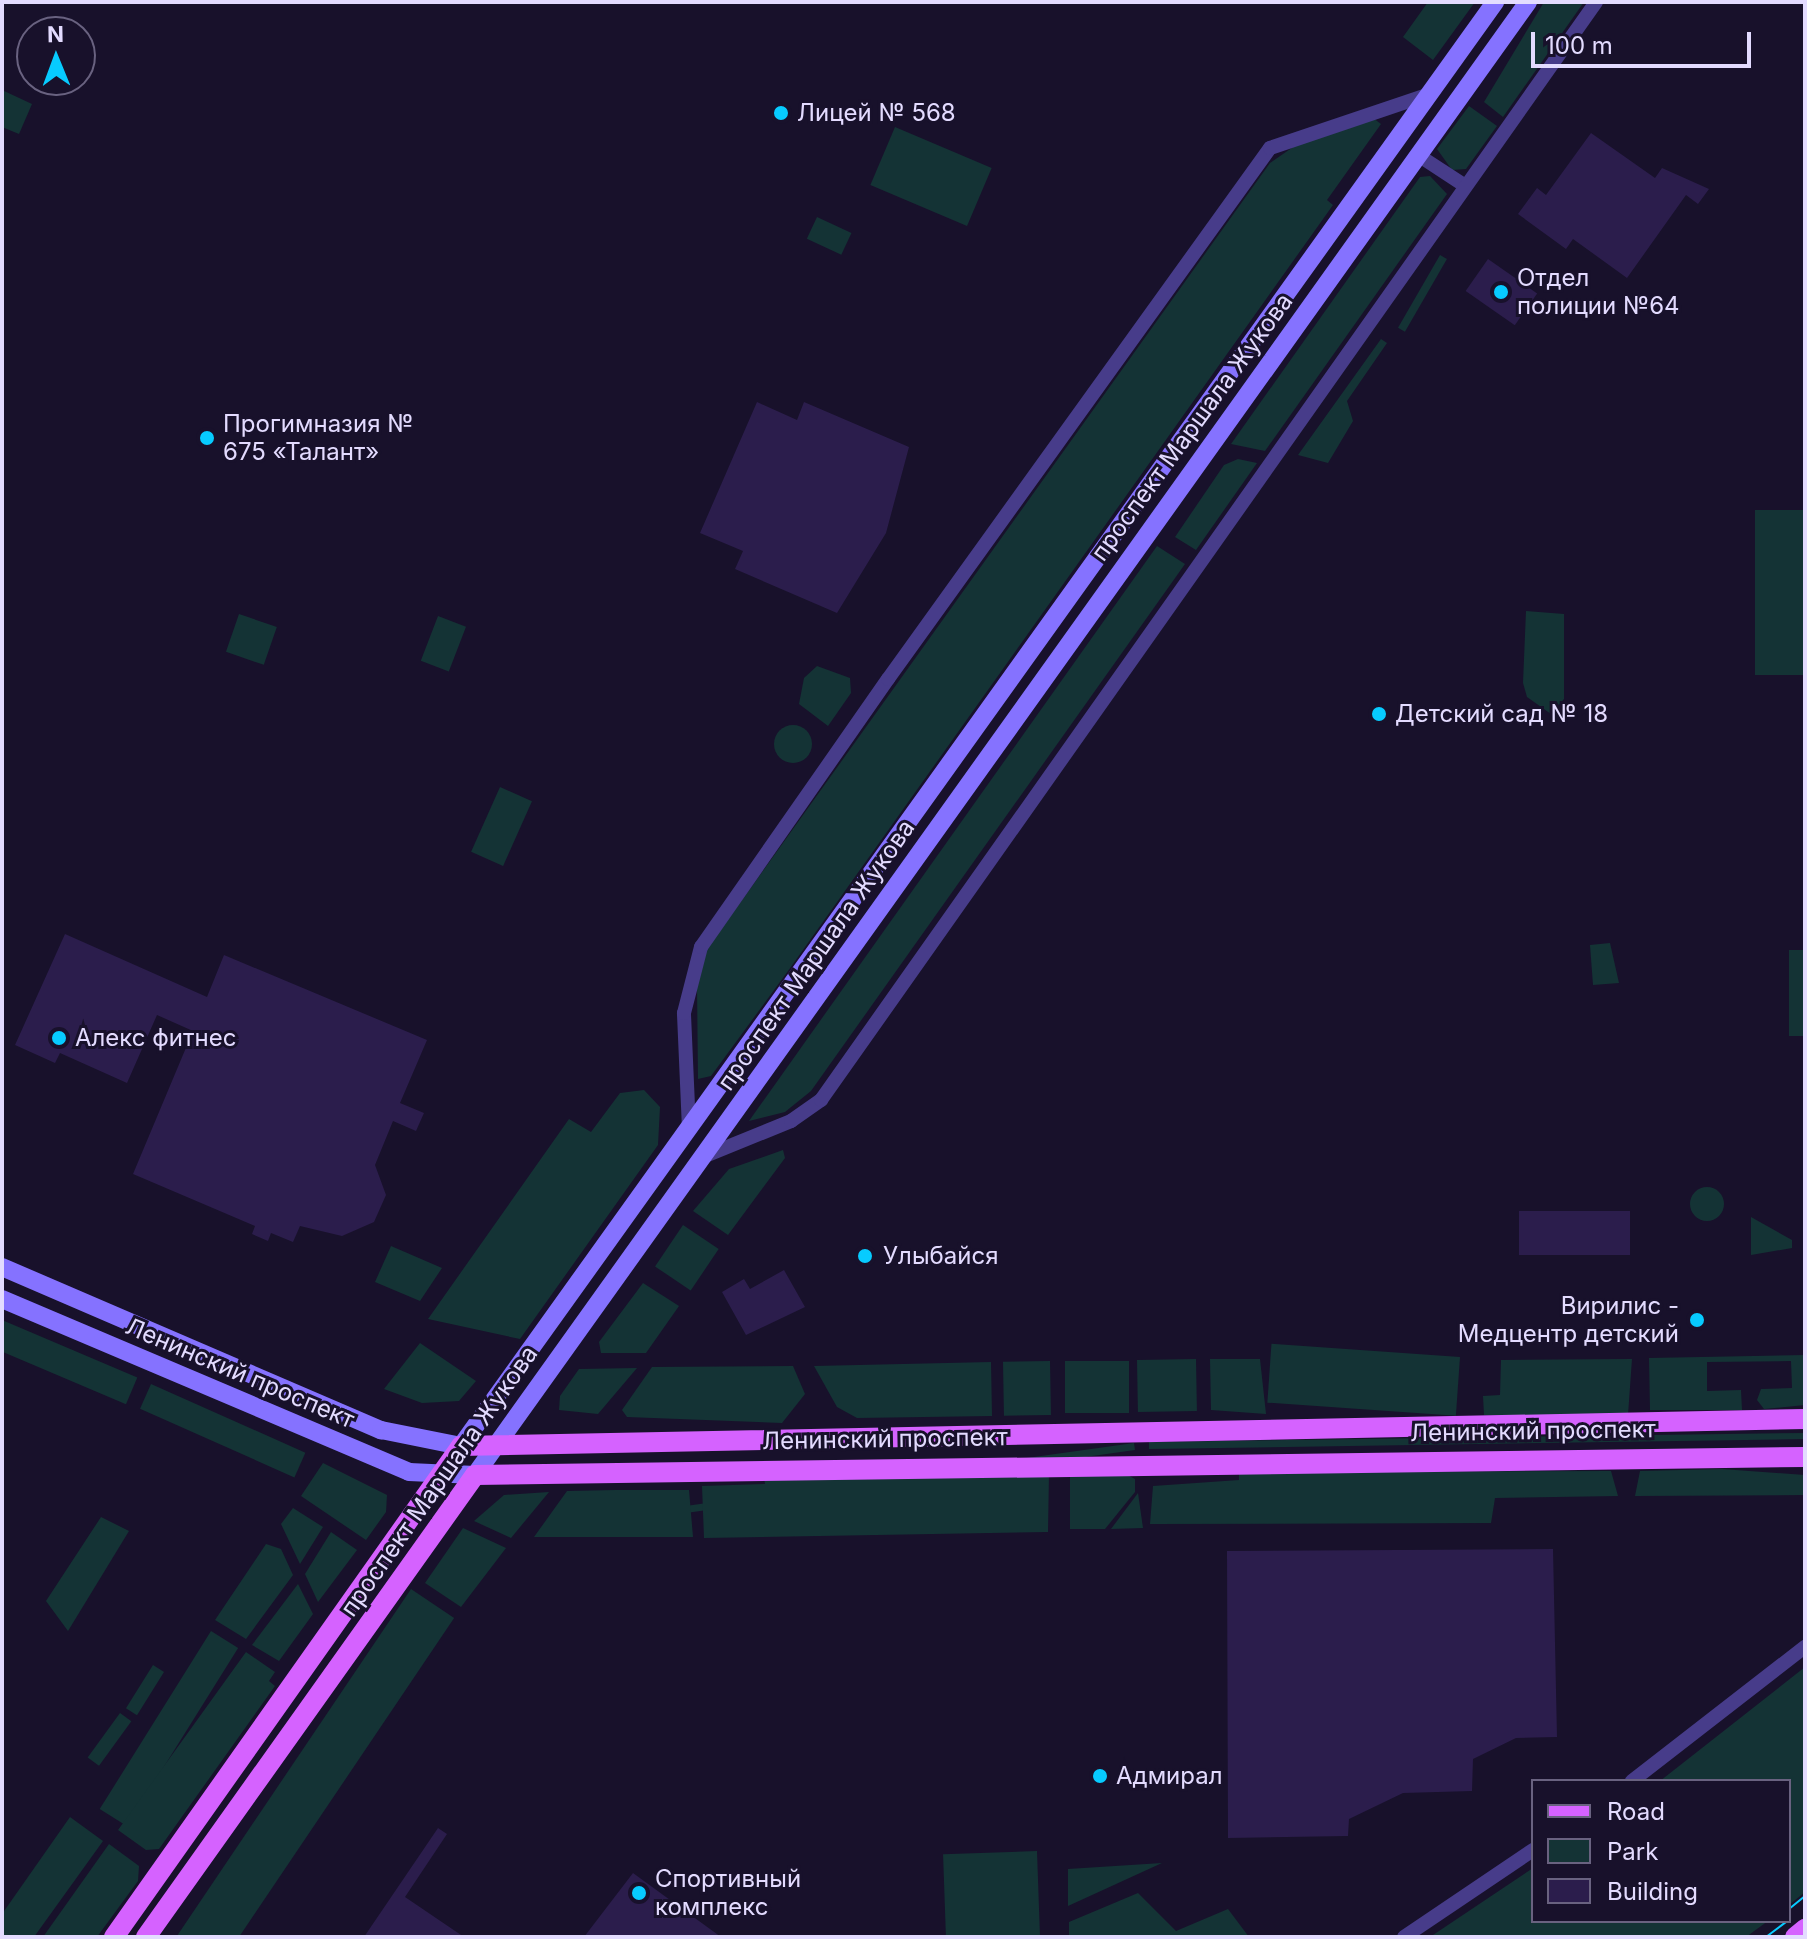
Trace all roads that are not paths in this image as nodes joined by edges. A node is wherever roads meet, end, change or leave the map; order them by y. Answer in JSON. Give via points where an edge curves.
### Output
{"nodes":[{"id":1,"x":1495,"y":2,"type":"edge"},
{"id":2,"x":1528,"y":2,"type":"edge"},
{"id":3,"x":1596,"y":2,"type":"edge"},
{"id":4,"x":1427,"y":95,"type":"junction"},
{"id":5,"x":1418,"y":155,"type":"junction"},
{"id":6,"x":1464,"y":185,"type":"junction"},
{"id":7,"x":689,"y":1129,"type":"junction"},
{"id":8,"x":705,"y":1156,"type":"junction"},
{"id":9,"x":2,"y":1267,"type":"edge"},
{"id":10,"x":2,"y":1299,"type":"edge"},
{"id":11,"x":1805,"y":1419,"type":"edge"},
{"id":12,"x":498,"y":1442,"type":"junction"},
{"id":13,"x":461,"y":1446,"type":"junction"},
{"id":14,"x":1805,"y":1457,"type":"edge"},
{"id":15,"x":475,"y":1475,"type":"junction"},
{"id":16,"x":438,"y":1477,"type":"junction"},
{"id":17,"x":1805,"y":1647,"type":"edge"},
{"id":18,"x":1635,"y":1779,"type":"edge"},
{"id":19,"x":1531,"y":1851,"type":"edge"},
{"id":20,"x":1805,"y":1929,"type":"edge"},
{"id":21,"x":114,"y":1937,"type":"edge"},
{"id":22,"x":146,"y":1937,"type":"edge"},
{"id":23,"x":1404,"y":1937,"type":"edge"},
{"id":24,"x":1795,"y":1937,"type":"edge"}],
"edges":[{"from":1,"to":4,"type":"main road","name":"проспект Маршала Жукова"},
{"from":2,"to":5,"type":"main road","name":"проспект Маршала Жукова"},
{"from":3,"to":6,"type":"street"},
{"from":4,"to":7,"type":"main road","name":"проспект Маршала Жукова"},
{"from":4,"to":7,"type":"street","via":[[1270,148],[904,657],[701,947],[684,1013]]},
{"from":5,"to":6,"type":"street"},
{"from":5,"to":8,"type":"main road","name":"проспект Маршала Жукова"},
{"from":6,"to":8,"type":"street","via":[[821,1100],[791,1121]]},
{"from":7,"to":13,"type":"main road","name":"проспект Маршала Жукова"},
{"from":8,"to":12,"type":"main road","name":"проспект Маршала Жукова"},
{"from":9,"to":13,"type":"main road","name":"Ленинский проспект","via":[[381,1430]]},
{"from":10,"to":16,"type":"main road","name":"Ленинский проспект","via":[[370,1457]]},
{"from":11,"to":12,"type":"main road","name":"Ленинский проспект"},
{"from":12,"to":13,"type":"main road","name":"Ленинский проспект"},
{"from":12,"to":15,"type":"main road","name":"проспект Маршала Жукова"},
{"from":13,"to":16,"type":"main road","name":"проспект Маршала Жукова"},
{"from":14,"to":15,"type":"main road","name":"Ленинский проспект"},
{"from":15,"to":16,"type":"main road","name":"Ленинский проспект"},
{"from":15,"to":22,"type":"main road","name":"проспект Маршала Жукова"},
{"from":16,"to":21,"type":"main road","name":"проспект Маршала Жукова"},
{"from":17,"to":18,"type":"street"},
{"from":19,"to":23,"type":"street"},
{"from":20,"to":24,"type":"main road"}]}
